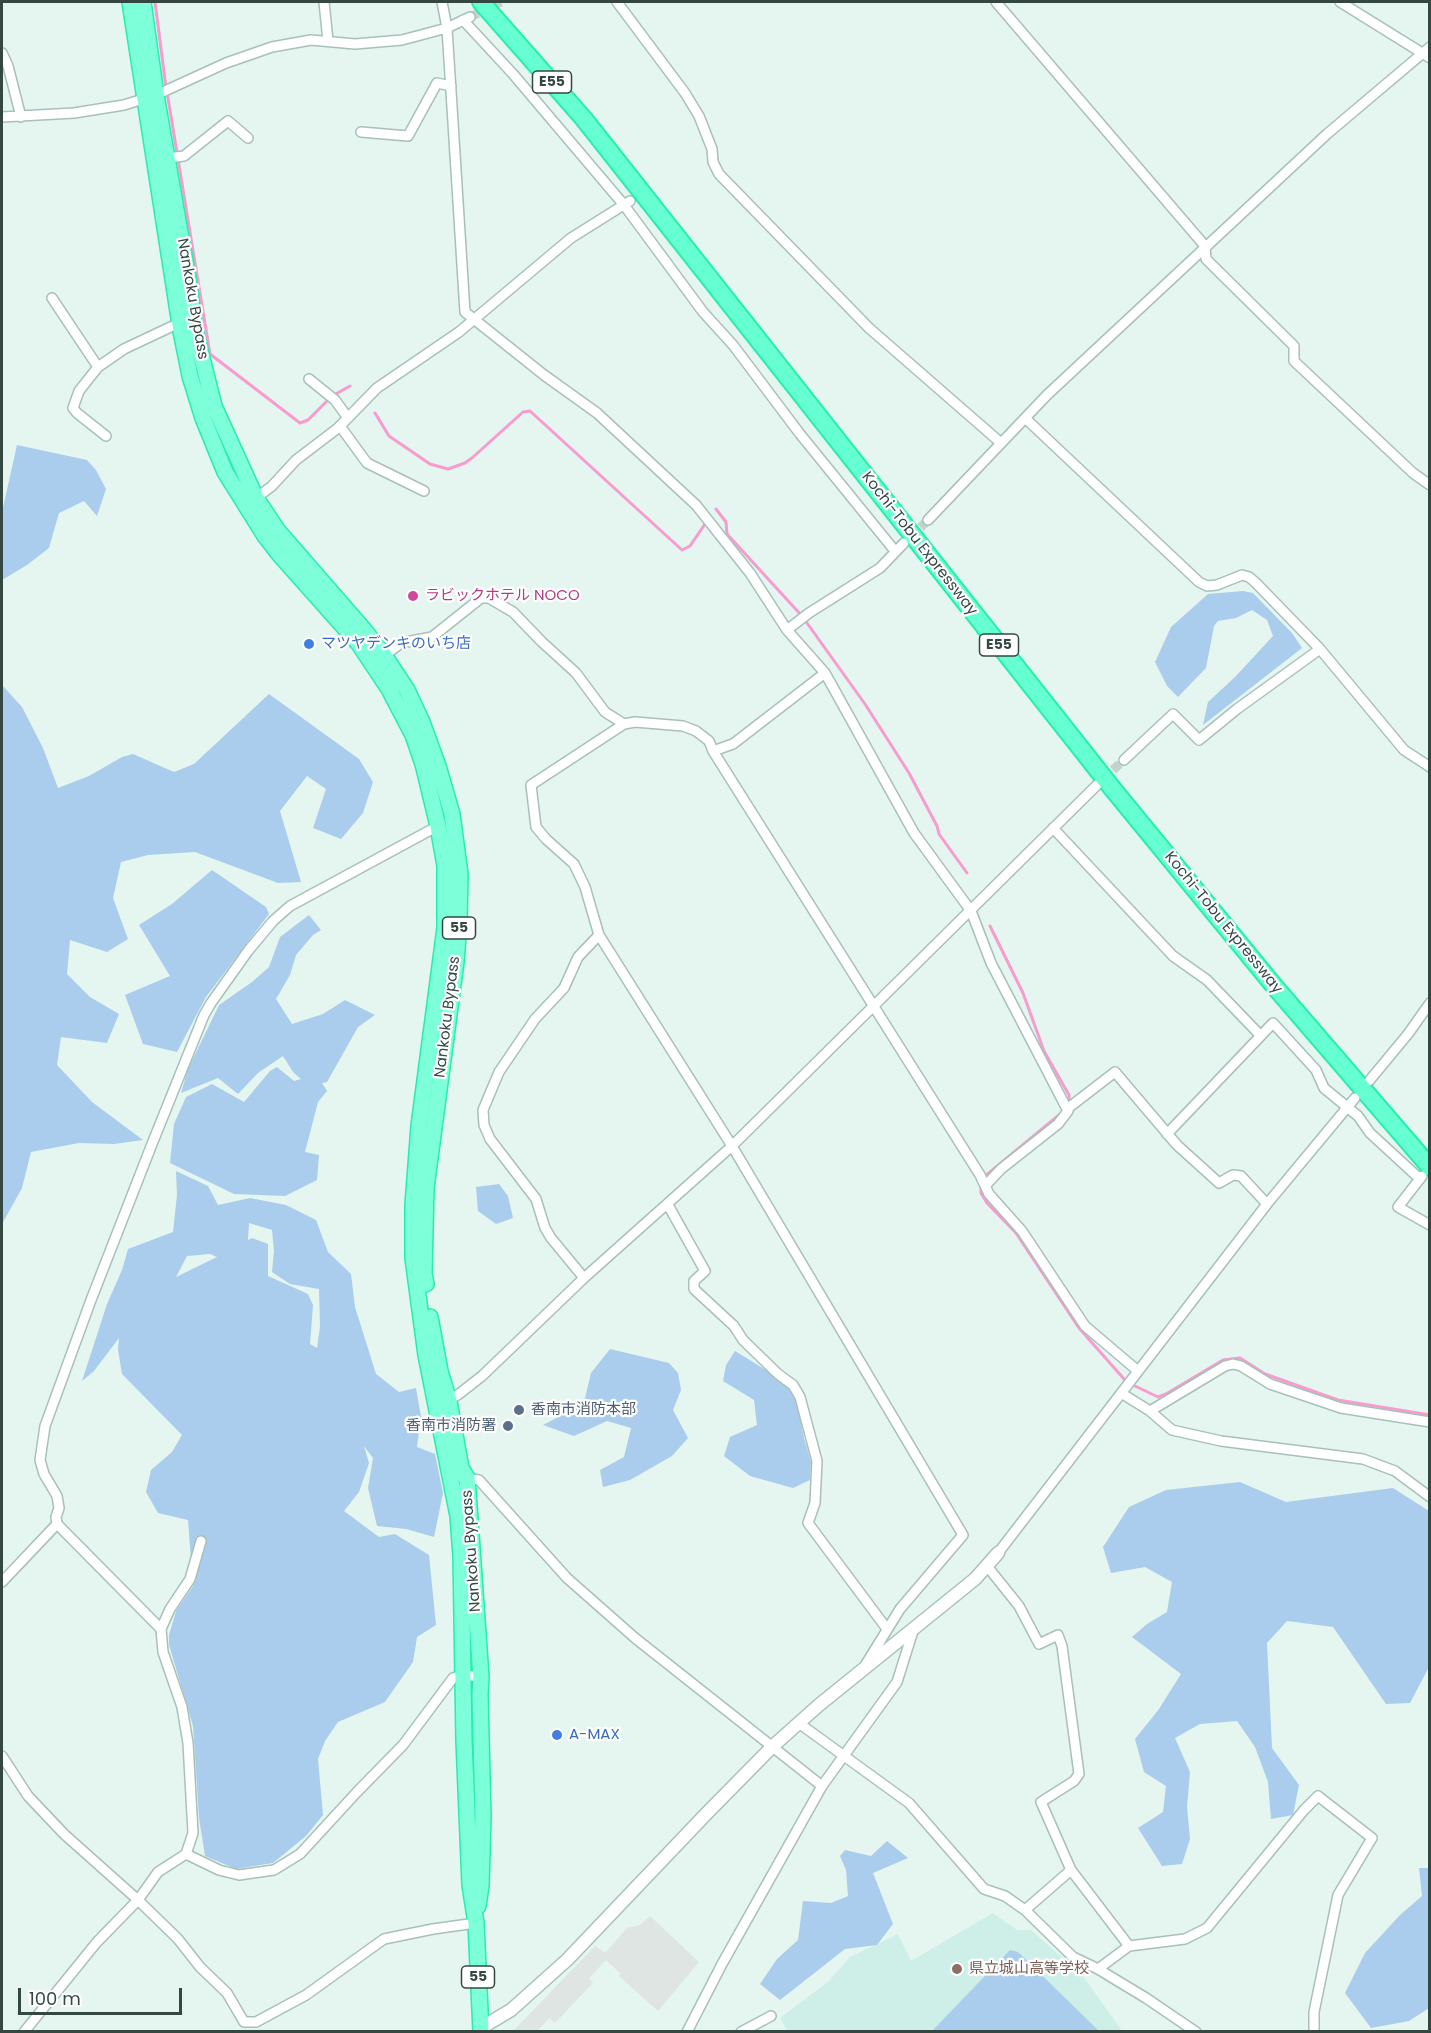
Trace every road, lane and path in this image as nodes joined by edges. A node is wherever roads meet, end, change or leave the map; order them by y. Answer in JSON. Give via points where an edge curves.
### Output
{"nodes":[{"id":1,"x":130,"y":2,"type":"edge"},
{"id":2,"x":143,"y":2,"type":"edge"},
{"id":3,"x":324,"y":2,"type":"edge"},
{"id":4,"x":442,"y":2,"type":"edge"},
{"id":5,"x":481,"y":2,"type":"edge"},
{"id":6,"x":494,"y":2,"type":"edge"},
{"id":7,"x":617,"y":2,"type":"edge"},
{"id":8,"x":996,"y":2,"type":"edge"},
{"id":9,"x":1340,"y":2,"type":"edge"},
{"id":10,"x":468,"y":13,"type":"edge"},
{"id":11,"x":447,"y":28,"type":"junction"},
{"id":12,"x":328,"y":41,"type":"junction"},
{"id":13,"x":520,"y":45,"type":"junction"},
{"id":14,"x":2,"y":52,"type":"edge"},
{"id":15,"x":1428,"y":53,"type":"edge"},
{"id":16,"x":451,"y":86,"type":"junction"},
{"id":17,"x":159,"y":94,"type":"junction"},
{"id":18,"x":2,"y":117,"type":"edge"},
{"id":19,"x":21,"y":117,"type":"junction"},
{"id":20,"x":584,"y":119,"type":"junction"},
{"id":21,"x":361,"y":132,"type":"dead end"},
{"id":22,"x":248,"y":138,"type":"dead end"},
{"id":23,"x":167,"y":159,"type":"junction"},
{"id":24,"x":627,"y":203,"type":"junction"},
{"id":25,"x":1205,"y":246,"type":"junction"},
{"id":26,"x":52,"y":298,"type":"dead end"},
{"id":27,"x":474,"y":320,"type":"junction"},
{"id":28,"x":179,"y":323,"type":"junction"},
{"id":29,"x":98,"y":367,"type":"junction"},
{"id":30,"x":309,"y":379,"type":"dead end"},
{"id":31,"x":348,"y":418,"type":"junction"},
{"id":32,"x":1025,"y":418,"type":"junction"},
{"id":33,"x":340,"y":426,"type":"junction"},
{"id":34,"x":106,"y":436,"type":"dead end"},
{"id":35,"x":1001,"y":443,"type":"junction"},
{"id":36,"x":1430,"y":485,"type":"edge"},
{"id":37,"x":424,"y":491,"type":"dead end"},
{"id":38,"x":256,"y":498,"type":"junction"},
{"id":39,"x":928,"y":520,"type":"tunnel mouth"},
{"id":40,"x":904,"y":543,"type":"tunnel mouth"},
{"id":41,"x":896,"y":551,"type":"junction"},
{"id":42,"x":787,"y":630,"type":"junction"},
{"id":43,"x":1320,"y":649,"type":"junction"},
{"id":44,"x":379,"y":660,"type":"junction"},
{"id":45,"x":825,"y":673,"type":"junction"},
{"id":46,"x":624,"y":724,"type":"junction"},
{"id":47,"x":713,"y":751,"type":"junction"},
{"id":48,"x":1124,"y":760,"type":"tunnel mouth"},
{"id":49,"x":1430,"y":767,"type":"edge"},
{"id":50,"x":1098,"y":784,"type":"tunnel mouth"},
{"id":51,"x":438,"y":826,"type":"junction"},
{"id":52,"x":1053,"y":828,"type":"junction"},
{"id":53,"x":971,"y":911,"type":"junction"},
{"id":54,"x":599,"y":935,"type":"junction"},
{"id":55,"x":1430,"y":1003,"type":"edge"},
{"id":56,"x":873,"y":1006,"type":"junction"},
{"id":57,"x":1260,"y":1035,"type":"junction"},
{"id":58,"x":1369,"y":1081,"type":"dead end"},
{"id":59,"x":1355,"y":1098,"type":"dead end"},
{"id":60,"x":1347,"y":1107,"type":"junction"},
{"id":61,"x":1067,"y":1108,"type":"junction"},
{"id":62,"x":1167,"y":1134,"type":"junction"},
{"id":63,"x":732,"y":1146,"type":"junction"},
{"id":64,"x":1426,"y":1168,"type":"edge"},
{"id":65,"x":986,"y":1185,"type":"junction"},
{"id":66,"x":1267,"y":1204,"type":"junction"},
{"id":67,"x":668,"y":1205,"type":"junction"},
{"id":68,"x":1430,"y":1226,"type":"edge"},
{"id":69,"x":584,"y":1278,"type":"junction"},
{"id":70,"x":1138,"y":1371,"type":"junction"},
{"id":71,"x":1121,"y":1393,"type":"junction"},
{"id":72,"x":443,"y":1402,"type":"junction"},
{"id":73,"x":1150,"y":1411,"type":"junction"},
{"id":74,"x":1430,"y":1422,"type":"edge"},
{"id":75,"x":459,"y":1478,"type":"junction"},
{"id":76,"x":1430,"y":1497,"type":"edge"},
{"id":77,"x":57,"y":1524,"type":"junction"},
{"id":78,"x":201,"y":1541,"type":"dead end"},
{"id":79,"x":998,"y":1553,"type":"joint"},
{"id":80,"x":987,"y":1566,"type":"junction"},
{"id":81,"x":2,"y":1582,"type":"edge"},
{"id":82,"x":914,"y":1628,"type":"junction"},
{"id":83,"x":161,"y":1629,"type":"junction"},
{"id":84,"x":887,"y":1629,"type":"junction"},
{"id":85,"x":862,"y":1670,"type":"junction"},
{"id":86,"x":463,"y":1675,"type":"junction"},
{"id":87,"x":481,"y":1677,"type":"junction"},
{"id":88,"x":800,"y":1724,"type":"junction"},
{"id":89,"x":773,"y":1746,"type":"junction"},
{"id":90,"x":844,"y":1755,"type":"junction"},
{"id":91,"x":2,"y":1756,"type":"edge"},
{"id":92,"x":822,"y":1786,"type":"junction"},
{"id":93,"x":186,"y":1854,"type":"junction"},
{"id":94,"x":1071,"y":1870,"type":"junction"},
{"id":95,"x":138,"y":1899,"type":"junction"},
{"id":96,"x":1025,"y":1910,"type":"junction"},
{"id":97,"x":476,"y":1923,"type":"junction"},
{"id":98,"x":1129,"y":1946,"type":"junction"},
{"id":99,"x":1098,"y":1969,"type":"junction"},
{"id":100,"x":771,"y":2016,"type":"dead end"},
{"id":101,"x":481,"y":2030,"type":"edge"},
{"id":102,"x":24,"y":2031,"type":"edge"},
{"id":103,"x":687,"y":2031,"type":"edge"},
{"id":104,"x":741,"y":2031,"type":"edge"},
{"id":105,"x":1196,"y":2031,"type":"edge"},
{"id":106,"x":1314,"y":2031,"type":"edge"}],
"edges":[{"from":1,"to":17,"type":"highway","name":"Nankoku Bypass","number":"55"},
{"from":2,"to":17,"type":"highway","name":"Nankoku Bypass","number":"55"},
{"from":3,"to":12,"type":"street"},
{"from":4,"to":11,"type":"street"},
{"from":5,"to":13,"type":"highway","name":"Kochi-Tobu Expressway","number":"E55"},
{"from":6,"to":20,"type":"highway"},
{"from":7,"to":35,"type":"street","via":[[699,116],[719,174],[869,328]]},
{"from":8,"to":25,"type":"street"},
{"from":9,"to":15,"type":"street"},
{"from":10,"to":11,"type":"street"},
{"from":10,"to":13,"type":"highway"},
{"from":10,"to":24,"type":"street","via":[[513,74]]},
{"from":11,"to":12,"type":"street","via":[[377,43]]},
{"from":11,"to":16,"type":"street"},
{"from":12,"to":17,"type":"street","via":[[272,47]]},
{"from":13,"to":20,"type":"highway","name":"Kochi-Tobu Expressway","number":"E55"},
{"from":14,"to":19,"type":"street"},
{"from":15,"to":25,"type":"street","via":[[1358,107]]},
{"from":16,"to":21,"type":"street","via":[[437,83],[408,136]]},
{"from":16,"to":27,"type":"street","via":[[465,312]]},
{"from":17,"to":19,"type":"street","via":[[124,105]]},
{"from":17,"to":23,"type":"highway","name":"Nankoku Bypass","number":"55"},
{"from":17,"to":28,"type":"highway","name":"Nankoku Bypass","number":"55"},
{"from":18,"to":19,"type":"street"},
{"from":20,"to":64,"type":"highway","name":"Kochi-Tobu Expressway","number":"E55","via":[[1119,797]]},
{"from":22,"to":23,"type":"street","via":[[228,121],[184,156]]},
{"from":23,"to":38,"type":"highway","name":"Nankoku Bypass","number":"55","via":[[195,330],[214,406]]},
{"from":24,"to":27,"type":"street","via":[[571,238]]},
{"from":24,"to":41,"type":"street","via":[[703,312]]},
{"from":25,"to":32,"type":"street"},
{"from":25,"to":36,"type":"street","via":[[1206,259],[1294,346],[1294,362]]},
{"from":26,"to":29,"type":"street"},
{"from":27,"to":31,"type":"street","via":[[377,388]]},
{"from":27,"to":42,"type":"street","via":[[597,413],[696,505],[750,573]]},
{"from":28,"to":29,"type":"street"},
{"from":28,"to":44,"type":"highway","name":"Nankoku Bypass","number":"55","via":[[203,418],[238,494],[279,555],[359,644]]},
{"from":29,"to":34,"type":"street","via":[[79,391],[73,408]]},
{"from":30,"to":31,"type":"street","via":[[335,400]]},
{"from":31,"to":33,"type":"street"},
{"from":32,"to":35,"type":"street"},
{"from":32,"to":43,"type":"street","via":[[1199,582],[1217,585],[1242,575],[1249,577]]},
{"from":33,"to":37,"type":"street","via":[[367,464]]},
{"from":33,"to":38,"type":"street"},
{"from":35,"to":39,"type":"street"},
{"from":38,"to":44,"type":"highway","name":"Nankoku Bypass","number":"55"},
{"from":40,"to":41,"type":"street"},
{"from":41,"to":42,"type":"street","via":[[880,568]]},
{"from":42,"to":45,"type":"street"},
{"from":43,"to":48,"type":"street","via":[[1199,740],[1173,714]]},
{"from":43,"to":49,"type":"street","via":[[1399,744]]},
{"from":44,"to":46,"type":"street","via":[[401,643],[432,637],[480,598],[489,598],[513,612],[576,672],[605,712]]},
{"from":44,"to":51,"type":"highway","name":"Nankoku Bypass","number":"55","via":[[413,735]]},
{"from":44,"to":72,"type":"highway","name":"Nankoku Bypass","number":"55","via":[[407,690],[422,722],[452,814],[460,874],[456,962],[425,1216],[424,1273]]},
{"from":45,"to":47,"type":"street","via":[[733,744]]},
{"from":45,"to":53,"type":"street","via":[[914,833]]},
{"from":46,"to":47,"type":"street","via":[[683,726],[709,741]]},
{"from":46,"to":54,"type":"street","via":[[531,785],[536,827],[574,864]]},
{"from":47,"to":56,"type":"street"},
{"from":50,"to":52,"type":"street"},
{"from":51,"to":72,"type":"highway","name":"Nankoku Bypass","number":"55","via":[[445,866],[445,928],[419,1126],[413,1258],[418,1309]]},
{"from":51,"to":77,"type":"street","via":[[290,906],[249,951],[204,1015],[45,1425],[40,1460],[57,1496]]},
{"from":52,"to":53,"type":"street"},
{"from":52,"to":57,"type":"street","via":[[1173,956],[1207,980]]},
{"from":53,"to":56,"type":"street"},
{"from":53,"to":61,"type":"street","via":[[991,963]]},
{"from":54,"to":63,"type":"street"},
{"from":54,"to":69,"type":"street","via":[[578,957],[564,988],[535,1019],[499,1072],[483,1110],[490,1139],[536,1199],[551,1238]]},
{"from":55,"to":58,"type":"street"},
{"from":56,"to":63,"type":"street"},
{"from":56,"to":65,"type":"street"},
{"from":57,"to":60,"type":"street","via":[[1273,1023],[1316,1070],[1324,1088]]},
{"from":57,"to":62,"type":"street"},
{"from":59,"to":60,"type":"street"},
{"from":60,"to":64,"type":"street","via":[[1370,1133]]},
{"from":60,"to":66,"type":"street"},
{"from":61,"to":62,"type":"street","via":[[1114,1072]]},
{"from":61,"to":65,"type":"street","via":[[1058,1124]]},
{"from":62,"to":66,"type":"street","via":[[1219,1183],[1233,1175],[1241,1176]]},
{"from":63,"to":67,"type":"street"},
{"from":63,"to":84,"type":"street","via":[[963,1535]]},
{"from":64,"to":68,"type":"street","via":[[1398,1207]]},
{"from":65,"to":70,"type":"street","via":[[989,1194],[1022,1231],[1085,1326]]},
{"from":66,"to":70,"type":"street"},
{"from":67,"to":69,"type":"street"},
{"from":67,"to":84,"type":"street","via":[[705,1271],[694,1281],[694,1289],[793,1385],[800,1397],[817,1461],[815,1503],[808,1523]]},
{"from":69,"to":72,"type":"street","via":[[482,1376]]},
{"from":70,"to":71,"type":"street"},
{"from":71,"to":73,"type":"street"},
{"from":71,"to":79,"type":"street"},
{"from":72,"to":75,"type":"highway","name":"Nankoku Bypass","number":"55"},
{"from":73,"to":74,"type":"street","via":[[1233,1364],[1270,1384],[1341,1408]]},
{"from":73,"to":76,"type":"street","via":[[1172,1430],[1194,1436],[1363,1459],[1395,1470]]},
{"from":75,"to":86,"type":"highway","name":"Nankoku Bypass","number":"55"},
{"from":75,"to":87,"type":"highway","name":"Nankoku Bypass","number":"55"},
{"from":75,"to":89,"type":"street","via":[[478,1480],[567,1578],[635,1638]]},
{"from":77,"to":81,"type":"street"},
{"from":77,"to":83,"type":"street"},
{"from":78,"to":83,"type":"street","via":[[190,1579]]},
{"from":79,"to":80,"type":"street"},
{"from":80,"to":82,"type":"street"},
{"from":80,"to":94,"type":"street","via":[[1019,1606],[1039,1644],[1058,1635],[1062,1646],[1079,1774],[1041,1802]]},
{"from":82,"to":85,"type":"street"},
{"from":82,"to":90,"type":"street","via":[[897,1682]]},
{"from":83,"to":93,"type":"street","via":[[163,1652],[182,1707],[188,1743],[193,1833]]},
{"from":84,"to":85,"type":"street"},
{"from":85,"to":88,"type":"street"},
{"from":86,"to":87,"type":"street"},
{"from":86,"to":93,"type":"street","via":[[453,1678],[404,1745],[300,1854],[274,1870],[239,1875]]},
{"from":86,"to":97,"type":"highway","name":"Nankoku Bypass","number":"55","via":[[470,1885]]},
{"from":87,"to":97,"type":"highway","name":"Nankoku Bypass","number":"55","via":[[483,1817]]},
{"from":88,"to":89,"type":"street"},
{"from":88,"to":90,"type":"street"},
{"from":89,"to":92,"type":"street"},
{"from":89,"to":101,"type":"street","via":[[567,1960],[511,2010]]},
{"from":90,"to":92,"type":"street"},
{"from":90,"to":96,"type":"street","via":[[909,1803],[984,1889],[1005,1896]]},
{"from":91,"to":95,"type":"street","via":[[28,1796],[64,1834]]},
{"from":92,"to":103,"type":"street"},
{"from":93,"to":95,"type":"street","via":[[158,1872]]},
{"from":94,"to":96,"type":"street"},
{"from":94,"to":98,"type":"street"},
{"from":95,"to":97,"type":"street","via":[[227,1993],[244,2022],[256,2022],[306,1995],[384,1939]]},
{"from":95,"to":102,"type":"street"},
{"from":96,"to":99,"type":"street","via":[[1073,1957]]},
{"from":97,"to":101,"type":"highway","name":"Nankoku Bypass","number":"55"},
{"from":98,"to":99,"type":"street"},
{"from":98,"to":106,"type":"street","via":[[1185,1939],[1207,1928],[1318,1796],[1372,1838],[1338,1895],[1314,2012]]},
{"from":99,"to":105,"type":"street"},
{"from":100,"to":104,"type":"street"}]}
